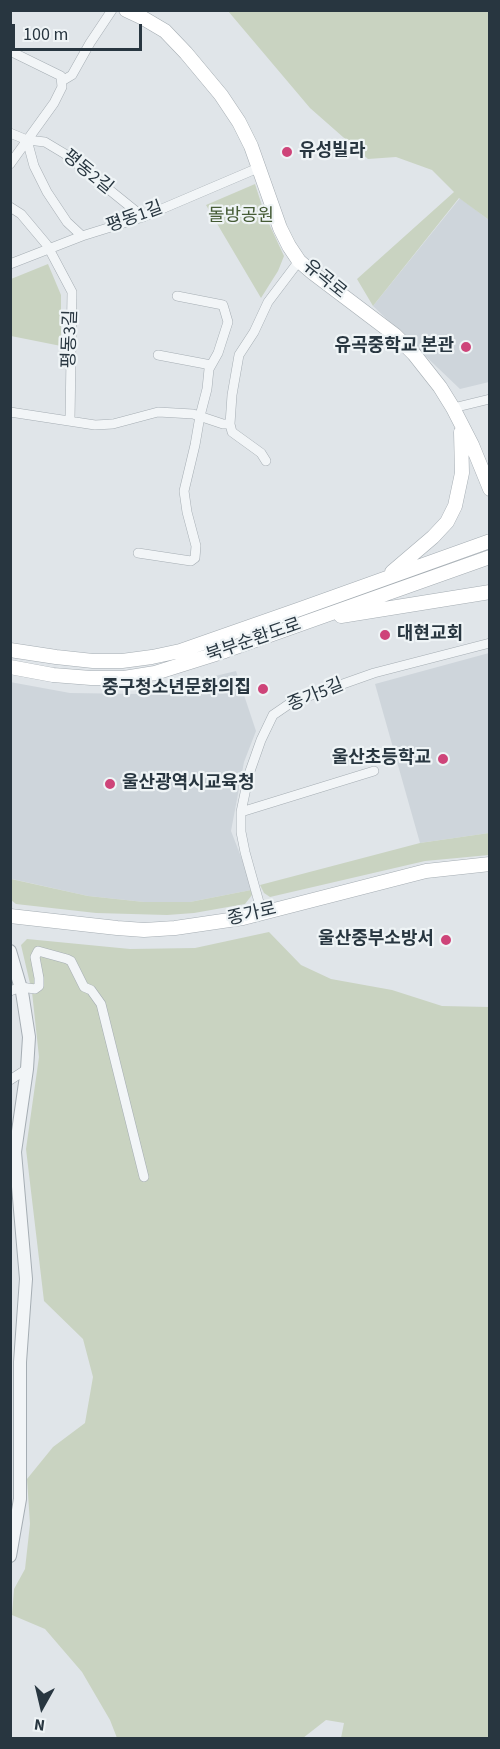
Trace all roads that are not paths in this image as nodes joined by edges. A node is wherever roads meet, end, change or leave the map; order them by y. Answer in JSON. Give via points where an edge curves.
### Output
{"nodes":[{"id":1,"x":112,"y":10,"type":"edge"},
{"id":2,"x":126,"y":10,"type":"edge"},
{"id":3,"x":10,"y":51,"type":"edge"},
{"id":4,"x":62,"y":81,"type":"junction"},
{"id":5,"x":10,"y":133,"type":"edge"},
{"id":6,"x":27,"y":140,"type":"junction"},
{"id":7,"x":10,"y":164,"type":"edge"},
{"id":8,"x":258,"y":168,"type":"junction"},
{"id":9,"x":10,"y":207,"type":"edge"},
{"id":10,"x":143,"y":217,"type":"junction"},
{"id":11,"x":82,"y":236,"type":"junction"},
{"id":12,"x":49,"y":248,"type":"junction"},
{"id":13,"x":299,"y":261,"type":"junction"},
{"id":14,"x":10,"y":264,"type":"edge"},
{"id":15,"x":177,"y":296,"type":"dead end"},
{"id":16,"x":158,"y":355,"type":"dead end"},
{"id":17,"x":211,"y":365,"type":"junction"},
{"id":18,"x":489,"y":399,"type":"edge"},
{"id":19,"x":453,"y":408,"type":"junction"},
{"id":20,"x":10,"y":411,"type":"edge"},
{"id":21,"x":200,"y":416,"type":"junction"},
{"id":22,"x":70,"y":420,"type":"junction"},
{"id":23,"x":230,"y":424,"type":"junction"},
{"id":24,"x":460,"y":424,"type":"junction"},
{"id":25,"x":472,"y":445,"type":"junction"},
{"id":26,"x":266,"y":461,"type":"dead end"},
{"id":27,"x":489,"y":468,"type":"edge"},
{"id":28,"x":489,"y":489,"type":"edge"},
{"id":29,"x":489,"y":541,"type":"edge"},
{"id":30,"x":138,"y":553,"type":"dead end"},
{"id":31,"x":489,"y":557,"type":"edge"},
{"id":32,"x":378,"y":581,"type":"junction"},
{"id":33,"x":489,"y":592,"type":"edge"},
{"id":34,"x":304,"y":623,"type":"junction"},
{"id":35,"x":489,"y":643,"type":"edge"},
{"id":36,"x":10,"y":650,"type":"edge"},
{"id":37,"x":10,"y":667,"type":"edge"},
{"id":38,"x":374,"y":771,"type":"dead end"},
{"id":39,"x":241,"y":812,"type":"junction"},
{"id":40,"x":489,"y":864,"type":"edge"},
{"id":41,"x":262,"y":913,"type":"junction"},
{"id":42,"x":10,"y":916,"type":"edge"},
{"id":43,"x":10,"y":951,"type":"edge"},
{"id":44,"x":16,"y":989,"type":"edge"},
{"id":45,"x":27,"y":1069,"type":"junction"},
{"id":46,"x":10,"y":1080,"type":"edge"},
{"id":47,"x":144,"y":1177,"type":"dead end"},
{"id":48,"x":10,"y":1556,"type":"edge"}],
"edges":[{"from":1,"to":4,"type":"street","via":[[72,75]]},
{"from":2,"to":8,"type":"main road","name":"유곡로","via":[[165,31],[186,53],[239,122]]},
{"from":3,"to":4,"type":"street","via":[[61,76]]},
{"from":4,"to":6,"type":"street","via":[[54,103]]},
{"from":5,"to":6,"type":"street","name":"평동2길"},
{"from":6,"to":7,"type":"street"},
{"from":6,"to":10,"type":"street","name":"평동2길","via":[[45,142],[65,154]]},
{"from":6,"to":11,"type":"street","name":"평동2길","via":[[47,192],[67,222]]},
{"from":8,"to":10,"type":"street","name":"평동1길"},
{"from":8,"to":13,"type":"main road","name":"유곡로","via":[[280,228]]},
{"from":9,"to":12,"type":"street","name":"평동3길","via":[[21,214]]},
{"from":10,"to":11,"type":"street","name":"평동1길"},
{"from":11,"to":12,"type":"street","name":"평동1길"},
{"from":12,"to":14,"type":"street","name":"평동1길"},
{"from":12,"to":22,"type":"street","name":"평동3길","via":[[72,292]]},
{"from":13,"to":19,"type":"main road","name":"유곡로","via":[[396,335]]},
{"from":13,"to":23,"type":"street","via":[[268,302],[239,355]]},
{"from":15,"to":17,"type":"street","via":[[223,305],[228,322]]},
{"from":16,"to":17,"type":"street"},
{"from":17,"to":21,"type":"street"},
{"from":18,"to":19,"type":"street"},
{"from":19,"to":24,"type":"main road","name":"유곡로"},
{"from":20,"to":22,"type":"street"},
{"from":21,"to":22,"type":"street","via":[[158,412],[104,425]]},
{"from":21,"to":23,"type":"street"},
{"from":21,"to":30,"type":"street","via":[[184,491],[195,558],[191,561]]},
{"from":23,"to":26,"type":"street","via":[[232,432]]},
{"from":24,"to":25,"type":"main road","name":"유곡로"},
{"from":24,"to":32,"type":"main road","via":[[462,473],[447,522],[415,554]]},
{"from":25,"to":27,"type":"main road"},
{"from":25,"to":28,"type":"main road","name":"유곡로"},
{"from":29,"to":32,"type":"main road","name":"북부순환도로"},
{"from":31,"to":34,"type":"main road","name":"북부순환도로"},
{"from":32,"to":36,"type":"main road","name":"북부순환도로","via":[[180,651],[152,657],[93,661]]},
{"from":33,"to":34,"type":"main road"},
{"from":34,"to":37,"type":"main road","name":"북부순환도로","via":[[185,665],[124,678],[53,675]]},
{"from":35,"to":39,"type":"street","name":"종가5길","via":[[374,674],[292,702],[273,715],[261,740]]},
{"from":38,"to":39,"type":"street"},
{"from":39,"to":41,"type":"street","name":"종가5길","via":[[244,852]]},
{"from":40,"to":41,"type":"main road","name":"종가로","via":[[426,871]]},
{"from":41,"to":42,"type":"main road","name":"종가로","via":[[212,924],[144,930]]},
{"from":43,"to":44,"type":"street"},
{"from":44,"to":45,"type":"street","via":[[29,1037]]},
{"from":44,"to":47,"type":"street","via":[[39,986],[35,957],[42,951],[71,961],[84,987],[101,1004]]},
{"from":45,"to":46,"type":"street"},
{"from":45,"to":48,"type":"street","via":[[15,1152],[26,1279],[20,1362],[20,1499]]}]}
